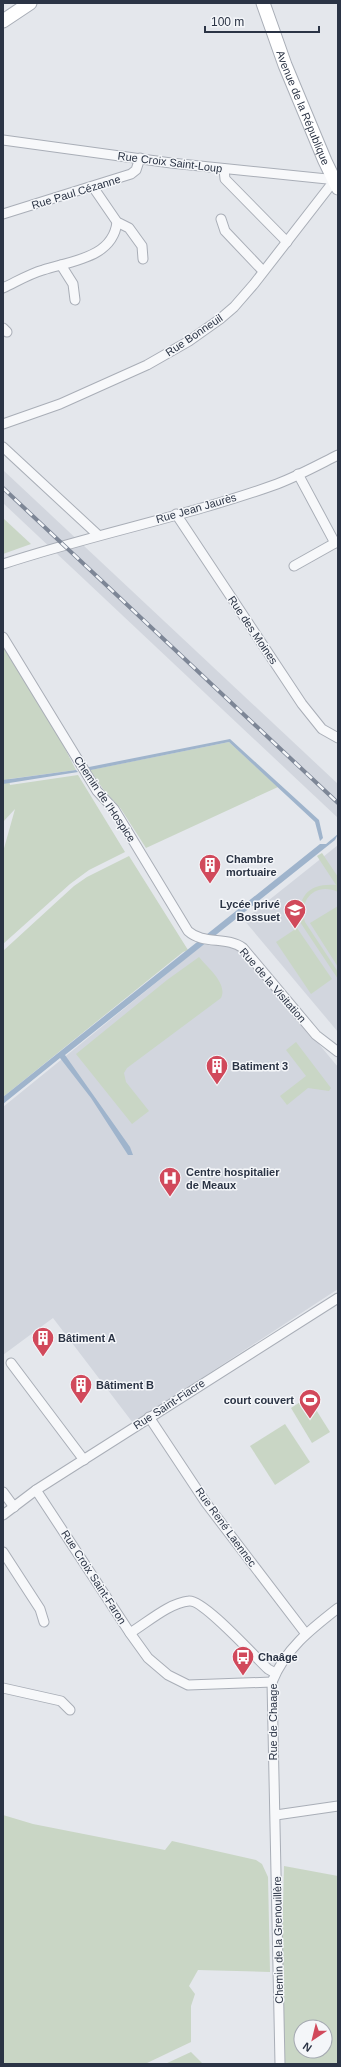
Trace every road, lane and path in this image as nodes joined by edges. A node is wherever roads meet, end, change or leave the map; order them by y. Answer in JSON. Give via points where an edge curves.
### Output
{"nodes":[{"id":1,"x":30,"y":3,"type":"edge"},
{"id":2,"x":263,"y":3,"type":"edge"},
{"id":3,"x":3,"y":21,"type":"edge"},
{"id":4,"x":3,"y":140,"type":"edge"},
{"id":5,"x":140,"y":158,"type":"junction"},
{"id":6,"x":224,"y":169,"type":"junction"},
{"id":7,"x":338,"y":181,"type":"edge"},
{"id":8,"x":92,"y":187,"type":"junction"},
{"id":9,"x":3,"y":214,"type":"edge"},
{"id":10,"x":221,"y":219,"type":"dead end"},
{"id":11,"x":117,"y":222,"type":"junction"},
{"id":12,"x":286,"y":242,"type":"junction"},
{"id":13,"x":143,"y":259,"type":"dead end"},
{"id":14,"x":61,"y":265,"type":"junction"},
{"id":15,"x":263,"y":271,"type":"junction"},
{"id":16,"x":3,"y":288,"type":"edge"},
{"id":17,"x":74,"y":300,"type":"dead end"},
{"id":18,"x":3,"y":424,"type":"edge"},
{"id":19,"x":3,"y":447,"type":"edge"},
{"id":20,"x":338,"y":455,"type":"edge"},
{"id":21,"x":298,"y":474,"type":"junction"},
{"id":22,"x":176,"y":514,"type":"junction"},
{"id":23,"x":98,"y":535,"type":"junction"},
{"id":24,"x":337,"y":543,"type":"edge"},
{"id":25,"x":3,"y":564,"type":"edge"},
{"id":26,"x":294,"y":566,"type":"dead end"},
{"id":27,"x":3,"y":637,"type":"edge"},
{"id":28,"x":338,"y":738,"type":"edge"},
{"id":29,"x":198,"y":937,"type":"joint"},
{"id":30,"x":338,"y":1052,"type":"edge"},
{"id":31,"x":338,"y":1298,"type":"edge"},
{"id":32,"x":11,"y":1363,"type":"dead end"},
{"id":33,"x":149,"y":1418,"type":"junction"},
{"id":34,"x":84,"y":1460,"type":"junction"},
{"id":35,"x":36,"y":1490,"type":"junction"},
{"id":36,"x":3,"y":1492,"type":"edge"},
{"id":37,"x":14,"y":1507,"type":"junction"},
{"id":38,"x":3,"y":1515,"type":"edge"},
{"id":39,"x":3,"y":1552,"type":"edge"},
{"id":40,"x":338,"y":1608,"type":"edge"},
{"id":41,"x":44,"y":1622,"type":"dead end"},
{"id":42,"x":130,"y":1633,"type":"junction"},
{"id":43,"x":306,"y":1634,"type":"junction"},
{"id":44,"x":274,"y":1677,"type":"junction"},
{"id":45,"x":3,"y":1688,"type":"edge"},
{"id":46,"x":70,"y":1710,"type":"dead end"},
{"id":47,"x":338,"y":1806,"type":"edge"},
{"id":48,"x":276,"y":1815,"type":"junction"},
{"id":49,"x":280,"y":2064,"type":"edge"}],
"edges":[{"from":1,"to":3,"type":"street"},
{"from":2,"to":7,"type":"street","name":"Avenue de la République","via":[[285,65],[325,161]]},
{"from":4,"to":5,"type":"street","name":"Rue Croix Saint-Loup"},
{"from":5,"to":6,"type":"street","name":"Rue Croix Saint-Loup"},
{"from":5,"to":8,"type":"street","name":"Rue Paul Cézanne","via":[[136,170],[131,174]]},
{"from":6,"to":7,"type":"street","name":"Rue Croix Saint-Loup"},
{"from":6,"to":12,"type":"street","via":[[225,179]]},
{"from":7,"to":12,"type":"street","name":"Rue Bonneuil"},
{"from":8,"to":9,"type":"street","name":"Rue Paul Cézanne"},
{"from":8,"to":11,"type":"street"},
{"from":10,"to":15,"type":"street","via":[[226,231]]},
{"from":11,"to":13,"type":"street","via":[[129,228],[142,246]]},
{"from":11,"to":14,"type":"street","via":[[116,233],[109,244],[95,254]]},
{"from":12,"to":15,"type":"street","name":"Rue Bonneuil"},
{"from":14,"to":16,"type":"street","via":[[41,270]]},
{"from":14,"to":17,"type":"street","via":[[73,284]]},
{"from":15,"to":18,"type":"street","name":"Rue Bonneuil","via":[[234,307],[170,353],[60,404]]},
{"from":19,"to":23,"type":"street"},
{"from":20,"to":21,"type":"street","name":"Rue Jean Jaurès"},
{"from":21,"to":22,"type":"street","name":"Rue Jean Jaurès","via":[[278,484]]},
{"from":21,"to":24,"type":"street"},
{"from":22,"to":23,"type":"street","name":"Rue Jean Jaurès"},
{"from":22,"to":28,"type":"street","name":"Rue des Moines","via":[[306,710],[322,729]]},
{"from":23,"to":25,"type":"street","name":"Rue Jean Jaurès"},
{"from":24,"to":26,"type":"street"},
{"from":27,"to":29,"type":"street","name":"Chemin de l'Hospice","via":[[97,791],[114,809],[188,931]]},
{"from":29,"to":30,"type":"street","name":"Rue de la Visitation","via":[[234,942],[243,948],[316,1035]]},
{"from":31,"to":33,"type":"street","name":"Rue Saint-Fiacre"},
{"from":32,"to":34,"type":"street"},
{"from":33,"to":34,"type":"street","name":"Rue Saint-Fiacre"},
{"from":33,"to":43,"type":"street","name":"Rue René Laennec","via":[[211,1509]]},
{"from":34,"to":35,"type":"street","name":"Rue Saint-Fiacre"},
{"from":35,"to":37,"type":"street","name":"Rue Saint-Fiacre"},
{"from":35,"to":42,"type":"street","name":"Rue Croix Saint-Faron"},
{"from":36,"to":37,"type":"street"},
{"from":37,"to":38,"type":"street","name":"Rue Saint-Fiacre"},
{"from":39,"to":41,"type":"street","via":[[40,1608]]},
{"from":40,"to":43,"type":"street","name":"Rue de Chaage"},
{"from":42,"to":44,"type":"street","via":[[148,1658],[182,1683]]},
{"from":42,"to":44,"type":"street","name":"Rue Croix Saint-Faron","via":[[178,1603],[192,1600],[206,1607]]},
{"from":43,"to":44,"type":"street","name":"Rue de Chaage","via":[[284,1658]]},
{"from":44,"to":48,"type":"street","name":"Rue de Chaage"},
{"from":45,"to":46,"type":"street","via":[[61,1701]]},
{"from":47,"to":48,"type":"street"},
{"from":48,"to":49,"type":"street","name":"Chemin de la Grenouillère"}]}
